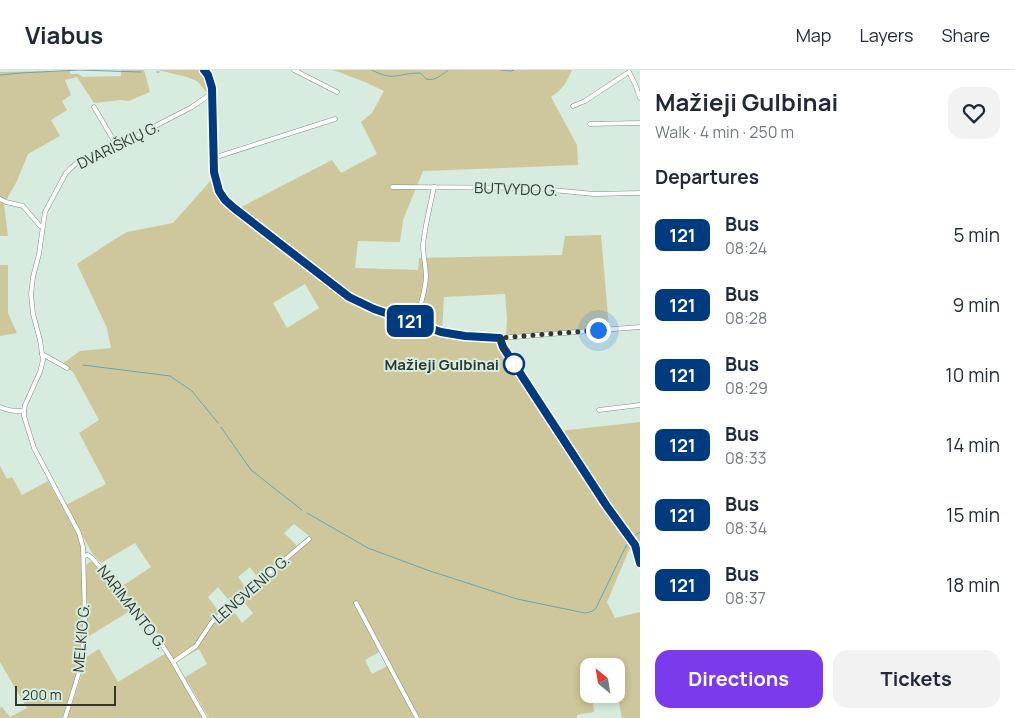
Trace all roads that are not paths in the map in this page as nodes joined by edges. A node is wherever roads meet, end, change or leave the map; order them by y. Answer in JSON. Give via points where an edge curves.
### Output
{"nodes":[{"id":1,"x":206,"y":70,"type":"edge"},
{"id":2,"x":294,"y":70,"type":"edge"},
{"id":3,"x":338,"y":92,"type":"dead end"},
{"id":4,"x":212,"y":93,"type":"junction"},
{"id":5,"x":640,"y":98,"type":"edge"},
{"id":6,"x":94,"y":106,"type":"dead end"},
{"id":7,"x":573,"y":106,"type":"dead end"},
{"id":8,"x":335,"y":119,"type":"dead end"},
{"id":9,"x":640,"y":123,"type":"edge"},
{"id":10,"x":590,"y":124,"type":"dead end"},
{"id":11,"x":117,"y":146,"type":"junction"},
{"id":12,"x":213,"y":158,"type":"junction"},
{"id":13,"x":392,"y":186,"type":"dead end"},
{"id":14,"x":434,"y":187,"type":"junction"},
{"id":15,"x":640,"y":193,"type":"edge"},
{"id":16,"x":0,"y":199,"type":"edge"},
{"id":17,"x":42,"y":226,"type":"junction"},
{"id":18,"x":415,"y":323,"type":"junction"},
{"id":19,"x":640,"y":327,"type":"edge"},
{"id":20,"x":500,"y":338,"type":"junction"},
{"id":21,"x":42,"y":354,"type":"junction"},
{"id":22,"x":67,"y":368,"type":"dead end"},
{"id":23,"x":640,"y":405,"type":"edge"},
{"id":24,"x":0,"y":407,"type":"edge"},
{"id":25,"x":24,"y":410,"type":"junction"},
{"id":26,"x":599,"y":410,"type":"dead end"},
{"id":27,"x":309,"y":539,"type":"dead end"},
{"id":28,"x":84,"y":556,"type":"junction"},
{"id":29,"x":640,"y":563,"type":"edge"},
{"id":30,"x":356,"y":603,"type":"dead end"},
{"id":31,"x":173,"y":662,"type":"junction"},
{"id":32,"x":65,"y":718,"type":"edge"},
{"id":33,"x":205,"y":718,"type":"edge"},
{"id":34,"x":417,"y":718,"type":"edge"}],
"edges":[{"from":1,"to":4,"type":"street"},
{"from":2,"to":3,"type":"street"},
{"from":4,"to":11,"type":"street","name":"DVARIŠKIŲ G."},
{"from":4,"to":12,"type":"street"},
{"from":5,"to":7,"type":"street","via":[[629,72]]},
{"from":6,"to":11,"type":"street"},
{"from":8,"to":12,"type":"street"},
{"from":9,"to":10,"type":"street"},
{"from":11,"to":17,"type":"street","name":"DVARIŠKIŲ G.","via":[[77,164],[66,173],[47,207]]},
{"from":12,"to":18,"type":"street","via":[[216,183],[234,208],[349,297]]},
{"from":13,"to":14,"type":"street","name":"BUTVYDO G."},
{"from":14,"to":15,"type":"street","name":"BUTVYDO G."},
{"from":14,"to":18,"type":"street","via":[[423,245],[424,292]]},
{"from":16,"to":17,"type":"street","via":[[22,206]]},
{"from":17,"to":21,"type":"street","name":"DVARIŠKIŲ G.","via":[[31,299]]},
{"from":18,"to":20,"type":"street","via":[[452,335]]},
{"from":19,"to":20,"type":"street"},
{"from":20,"to":29,"type":"street","via":[[553,425],[635,545]]},
{"from":21,"to":22,"type":"street"},
{"from":21,"to":25,"type":"street","name":"DVARIŠKIŲ G.","via":[[40,372]]},
{"from":23,"to":26,"type":"street"},
{"from":24,"to":25,"type":"street"},
{"from":25,"to":28,"type":"street","via":[[34,448],[79,533]]},
{"from":27,"to":31,"type":"street","name":"LENGVENIO G.","via":[[212,622],[196,646]]},
{"from":28,"to":31,"type":"street","name":"NARIMANTO G.","via":[[92,558],[147,622]]},
{"from":28,"to":32,"type":"street","name":"MELKIO G.","via":[[85,623],[81,666]]},
{"from":30,"to":34,"type":"street"},
{"from":31,"to":33,"type":"street","name":"NARIMANTO G."}]}
